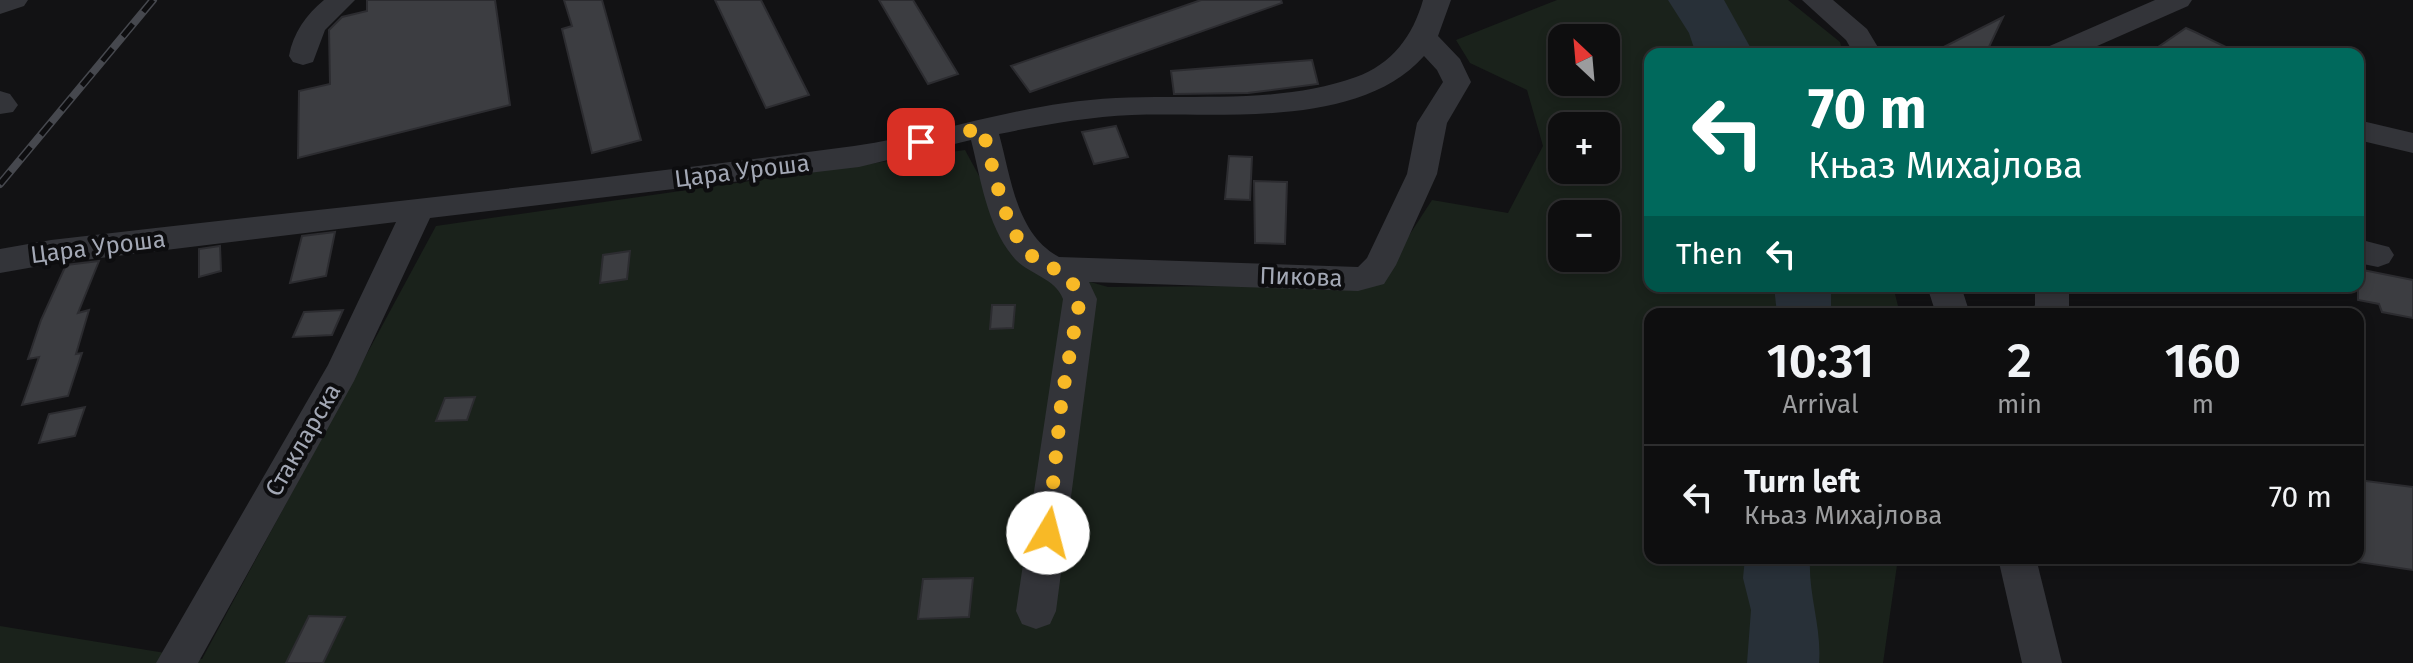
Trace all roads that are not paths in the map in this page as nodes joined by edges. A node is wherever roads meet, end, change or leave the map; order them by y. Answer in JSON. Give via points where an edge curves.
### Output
{"nodes":[{"id":1,"x":14,"y":0,"type":"edge"},
{"id":2,"x":341,"y":0,"type":"edge"},
{"id":3,"x":1437,"y":0,"type":"edge"},
{"id":4,"x":2178,"y":0,"type":"edge"},
{"id":5,"x":1820,"y":1,"type":"edge"},
{"id":6,"x":0,"y":6,"type":"edge"},
{"id":7,"x":1424,"y":38,"type":"junction"},
{"id":8,"x":1865,"y":48,"type":"edge"},
{"id":9,"x":2082,"y":48,"type":"edge"},
{"id":10,"x":303,"y":56,"type":"dead end"},
{"id":11,"x":982,"y":128,"type":"junction"},
{"id":12,"x":2364,"y":131,"type":"edge"},
{"id":13,"x":2413,"y":143,"type":"edge"},
{"id":14,"x":418,"y":210,"type":"junction"},
{"id":15,"x":0,"y":261,"type":"edge"},
{"id":16,"x":1055,"y":269,"type":"junction"},
{"id":17,"x":2018,"y":564,"type":"edge"},
{"id":18,"x":1036,"y":611,"type":"dead end"},
{"id":19,"x":176,"y":663,"type":"edge"},
{"id":20,"x":2042,"y":663,"type":"edge"}],
"edges":[{"from":1,"to":6,"type":"street"},
{"from":2,"to":10,"type":"street","via":[[318,19],[305,40]]},
{"from":3,"to":7,"type":"street","name":"Цара Уроша"},
{"from":4,"to":9,"type":"street"},
{"from":5,"to":8,"type":"street"},
{"from":7,"to":11,"type":"street","name":"Цара Уроша","via":[[1392,72],[1337,92],[1100,108]]},
{"from":7,"to":16,"type":"street","name":"Пикова","via":[[1457,74],[1457,82],[1432,123],[1422,174],[1372,275],[1358,279]]},
{"from":11,"to":14,"type":"street","name":"Цара Уроша","via":[[859,156]]},
{"from":11,"to":16,"type":"street","via":[[1012,228],[1031,256]]},
{"from":12,"to":13,"type":"street"},
{"from":14,"to":15,"type":"street","name":"Цара Уроша"},
{"from":14,"to":19,"type":"street","name":"Стакларска","via":[[342,371]]},
{"from":16,"to":18,"type":"street","via":[[1067,275],[1080,299],[1062,396]]},
{"from":17,"to":20,"type":"street"}]}
